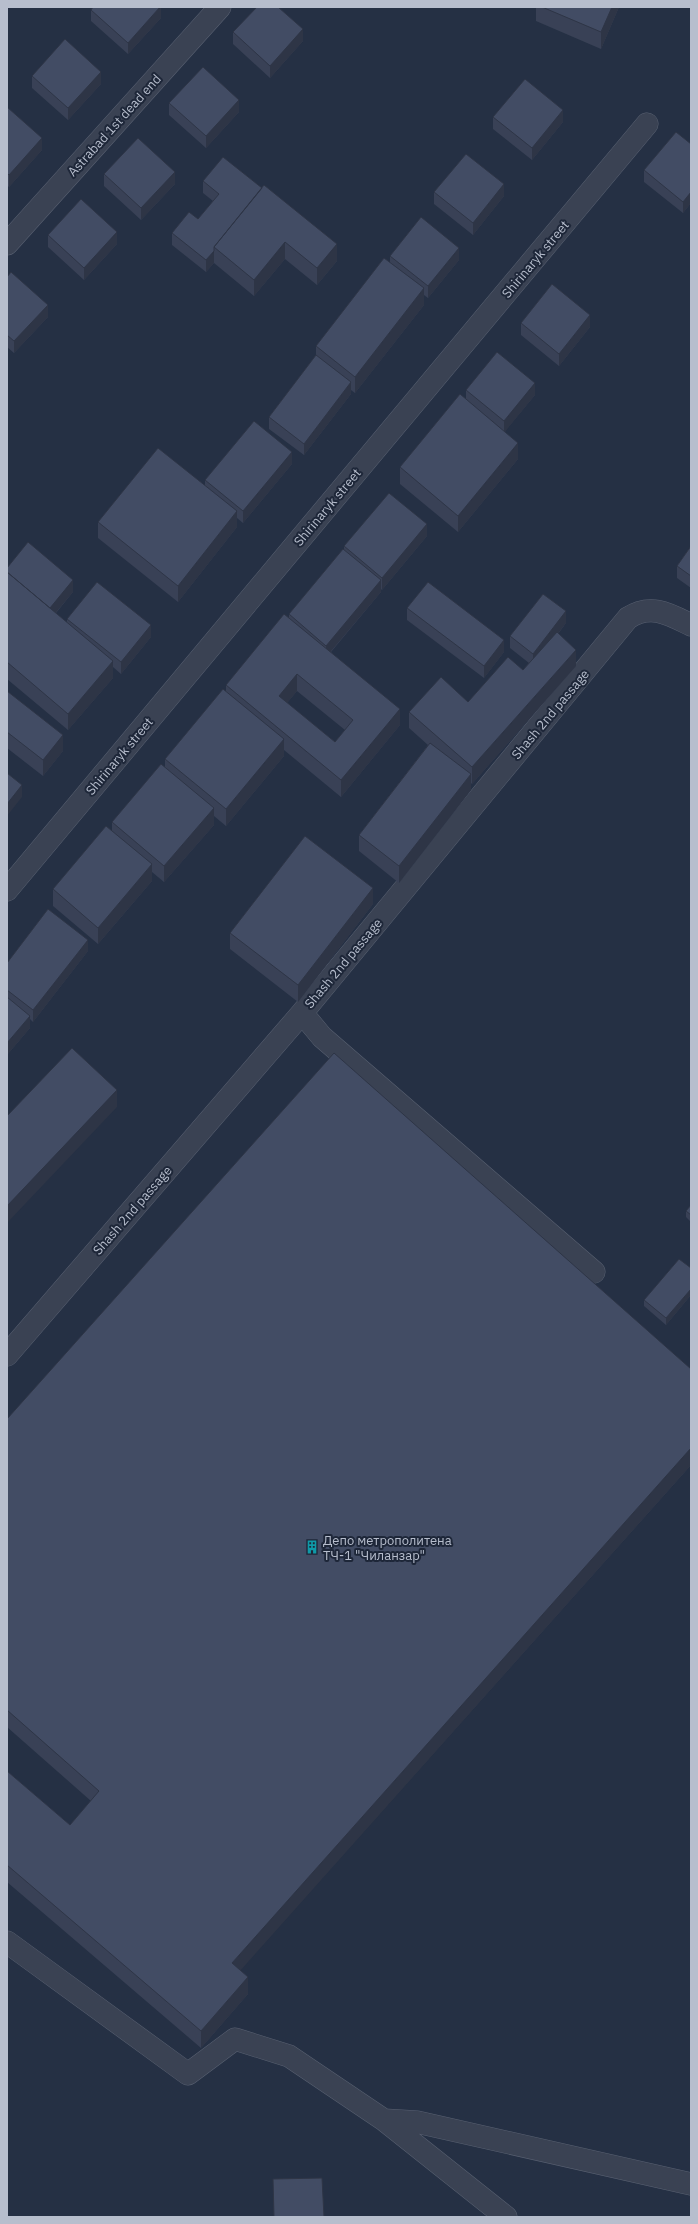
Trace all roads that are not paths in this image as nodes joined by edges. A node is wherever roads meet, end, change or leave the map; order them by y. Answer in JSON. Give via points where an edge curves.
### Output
{"nodes":[{"id":1,"x":220,"y":7,"type":"edge"},
{"id":2,"x":647,"y":124,"type":"dead end"},
{"id":3,"x":7,"y":244,"type":"edge"},
{"id":4,"x":691,"y":625,"type":"edge"},
{"id":5,"x":7,"y":890,"type":"edge"},
{"id":6,"x":302,"y":1013,"type":"junction"},
{"id":7,"x":594,"y":1272,"type":"dead end"},
{"id":8,"x":7,"y":1355,"type":"edge"},
{"id":9,"x":7,"y":1942,"type":"edge"},
{"id":10,"x":384,"y":2120,"type":"junction"},
{"id":11,"x":691,"y":2184,"type":"edge"},
{"id":12,"x":506,"y":2217,"type":"edge"}],
"edges":[{"from":1,"to":3,"type":"street","name":"Astrabad 1st dead end"},
{"from":2,"to":5,"type":"street","name":"Shirinaryk street"},
{"from":4,"to":6,"type":"street","name":"Shash 2nd passage","via":[[660,610],[635,613],[628,618]]},
{"from":6,"to":7,"type":"street","via":[[322,1037]]},
{"from":6,"to":8,"type":"street","name":"Shash 2nd passage"},
{"from":9,"to":10,"type":"street","via":[[188,2074],[235,2038],[289,2056]]},
{"from":10,"to":11,"type":"street","via":[[417,2122]]},
{"from":10,"to":12,"type":"street"}]}
